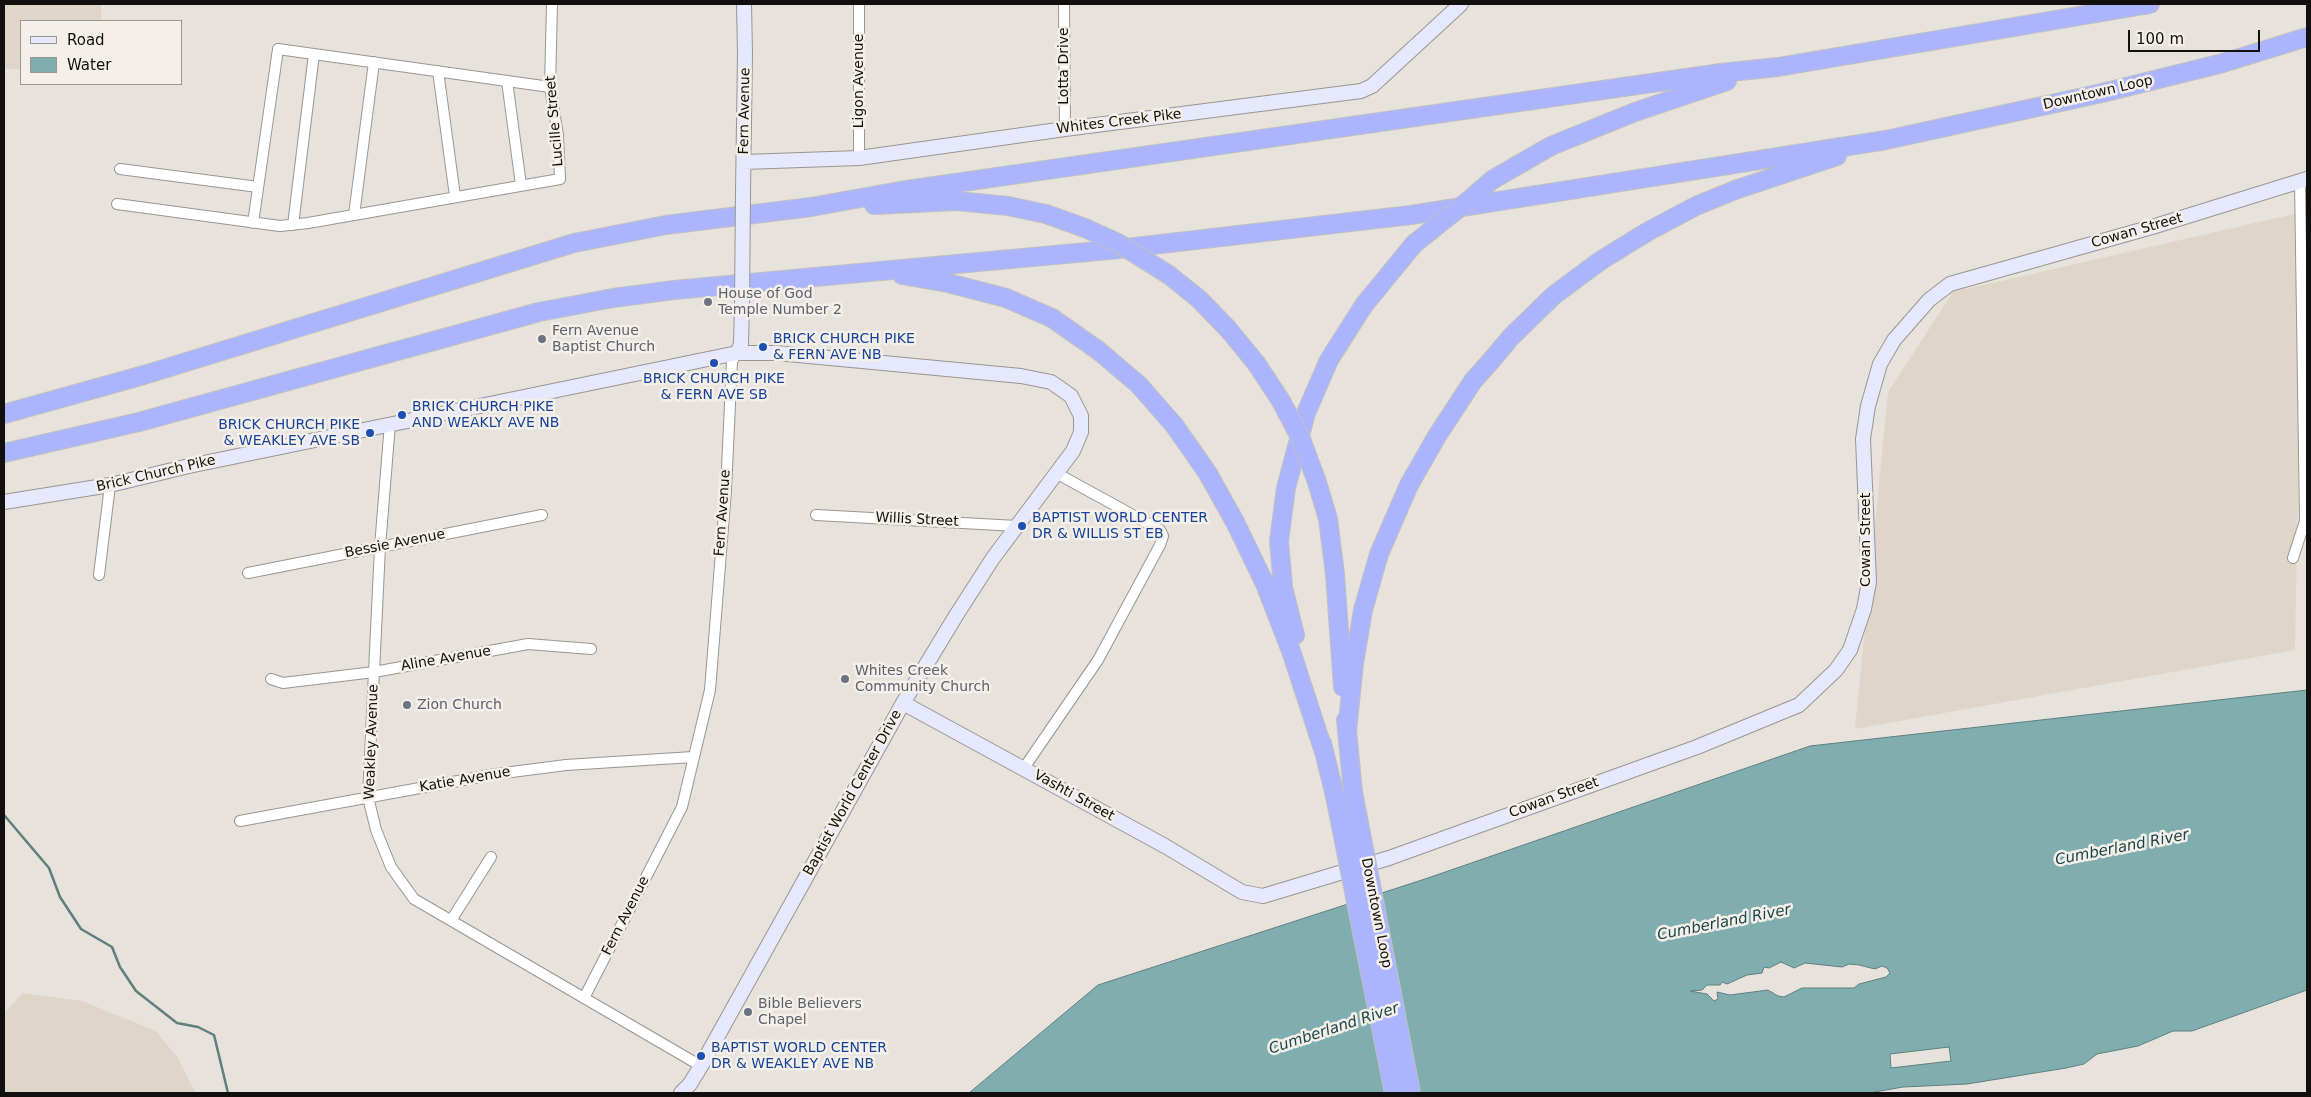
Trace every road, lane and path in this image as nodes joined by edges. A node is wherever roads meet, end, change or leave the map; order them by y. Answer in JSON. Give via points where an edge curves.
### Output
{"nodes":[{"id":1,"x":552,"y":4,"type":"edge"},
{"id":2,"x":744,"y":4,"type":"edge"},
{"id":3,"x":859,"y":4,"type":"edge"},
{"id":4,"x":1064,"y":4,"type":"edge"},
{"id":5,"x":1461,"y":4,"type":"edge"},
{"id":6,"x":2150,"y":4,"type":"edge"},
{"id":7,"x":2307,"y":37,"type":"edge"},
{"id":8,"x":314,"y":54,"type":"junction"},
{"id":9,"x":374,"y":62,"type":"junction"},
{"id":10,"x":1778,"y":67,"type":"junction"},
{"id":11,"x":438,"y":71,"type":"junction"},
{"id":12,"x":507,"y":81,"type":"junction"},
{"id":13,"x":550,"y":87,"type":"junction"},
{"id":14,"x":1065,"y":129,"type":"junction"},
{"id":15,"x":1886,"y":140,"type":"junction"},
{"id":16,"x":859,"y":158,"type":"junction"},
{"id":17,"x":744,"y":162,"type":"junction"},
{"id":18,"x":120,"y":169,"type":"dead end"},
{"id":19,"x":2304,"y":180,"type":"edge"},
{"id":20,"x":520,"y":185,"type":"junction"},
{"id":21,"x":258,"y":187,"type":"junction"},
{"id":22,"x":455,"y":196,"type":"junction"},
{"id":23,"x":117,"y":204,"type":"dead end"},
{"id":24,"x":811,"y":207,"type":"junction"},
{"id":25,"x":354,"y":215,"type":"junction"},
{"id":26,"x":253,"y":223,"type":"junction"},
{"id":27,"x":293,"y":225,"type":"junction"},
{"id":28,"x":886,"y":272,"type":"junction"},
{"id":29,"x":737,"y":353,"type":"junction"},
{"id":30,"x":1071,"y":396,"type":"joint"},
{"id":31,"x":4,"y":414,"type":"edge"},
{"id":32,"x":390,"y":423,"type":"junction"},
{"id":33,"x":4,"y":453,"type":"edge"},
{"id":34,"x":1056,"y":473,"type":"junction"},
{"id":35,"x":110,"y":485,"type":"junction"},
{"id":36,"x":4,"y":502,"type":"edge"},
{"id":37,"x":816,"y":514,"type":"dead end"},
{"id":38,"x":542,"y":515,"type":"dead end"},
{"id":39,"x":1017,"y":526,"type":"junction"},
{"id":40,"x":380,"y":547,"type":"junction"},
{"id":41,"x":2293,"y":558,"type":"dead end"},
{"id":42,"x":248,"y":574,"type":"dead end"},
{"id":43,"x":99,"y":575,"type":"dead end"},
{"id":44,"x":591,"y":649,"type":"dead end"},
{"id":45,"x":374,"y":672,"type":"junction"},
{"id":46,"x":271,"y":679,"type":"dead end"},
{"id":47,"x":903,"y":703,"type":"junction"},
{"id":48,"x":1347,"y":732,"type":"junction"},
{"id":49,"x":1324,"y":752,"type":"junction"},
{"id":50,"x":693,"y":757,"type":"junction"},
{"id":51,"x":1024,"y":768,"type":"junction"},
{"id":52,"x":368,"y":797,"type":"junction"},
{"id":53,"x":240,"y":821,"type":"dead end"},
{"id":54,"x":491,"y":857,"type":"dead end"},
{"id":55,"x":1242,"y":892,"type":"joint"},
{"id":56,"x":452,"y":919,"type":"junction"},
{"id":57,"x":584,"y":998,"type":"junction"},
{"id":58,"x":701,"y":1066,"type":"junction"},
{"id":59,"x":681,"y":1093,"type":"edge"},
{"id":60,"x":1394,"y":1093,"type":"edge"},
{"id":61,"x":1411,"y":1093,"type":"edge"}],
"edges":[{"from":1,"to":13,"type":"street","name":"Lucille Street"},
{"from":2,"to":17,"type":"street","name":"Fern Avenue"},
{"from":3,"to":16,"type":"street","name":"Ligon Avenue"},
{"from":4,"to":14,"type":"street","name":"Lotta Drive"},
{"from":5,"to":14,"type":"street","name":"Whites Creek Pike","via":[[1372,86],[1361,91]]},
{"from":6,"to":10,"type":"highway"},
{"from":7,"to":15,"type":"highway","name":"Downtown Loop","via":[[2111,91]]},
{"from":8,"to":9,"type":"street"},
{"from":8,"to":21,"type":"street","via":[[278,49]]},
{"from":8,"to":27,"type":"street"},
{"from":9,"to":11,"type":"street"},
{"from":9,"to":25,"type":"street"},
{"from":10,"to":24,"type":"highway","via":[[910,189]]},
{"from":10,"to":49,"type":"highway","bridge":true,"via":[[1635,112],[1551,146],[1492,180],[1414,244],[1364,305],[1329,360],[1306,413],[1286,488],[1279,541],[1283,586]]},
{"from":11,"to":12,"type":"street"},
{"from":11,"to":22,"type":"street"},
{"from":12,"to":13,"type":"street"},
{"from":12,"to":20,"type":"street"},
{"from":13,"to":20,"type":"street","name":"Lucille Street","via":[[558,135],[560,178]]},
{"from":14,"to":16,"type":"street","name":"Whites Creek Pike"},
{"from":15,"to":28,"type":"highway","via":[[1411,216]]},
{"from":15,"to":48,"type":"highway","via":[[1735,190],[1672,219],[1600,261],[1553,296],[1511,337],[1473,382],[1436,436],[1409,485],[1379,554],[1354,663]]},
{"from":16,"to":17,"type":"street","name":"Whites Creek Pike"},
{"from":17,"to":29,"type":"street","name":"Fern Avenue","bridge":true,"via":[[741,344]]},
{"from":18,"to":21,"type":"street"},
{"from":19,"to":41,"type":"street","via":[[2305,520]]},
{"from":19,"to":55,"type":"street","name":"Cowan Street","via":[[1950,284],[1929,300],[1880,364],[1868,406],[1864,439],[1869,582],[1861,617],[1847,654],[1836,670],[1799,704],[1714,740],[1389,858],[1263,896]]},
{"from":20,"to":22,"type":"street"},
{"from":21,"to":26,"type":"street"},
{"from":22,"to":25,"type":"street"},
{"from":23,"to":26,"type":"street"},
{"from":24,"to":31,"type":"highway","via":[[666,224],[574,243],[135,378]]},
{"from":24,"to":48,"type":"highway","bridge":true,"via":[[957,201],[1046,214],[1118,243],[1169,275],[1199,300],[1256,363],[1301,439],[1317,482],[1328,519],[1335,574]]},
{"from":25,"to":27,"type":"street"},
{"from":26,"to":27,"type":"street"},
{"from":28,"to":33,"type":"highway","via":[[674,290],[539,312],[140,422]]},
{"from":28,"to":49,"type":"highway","via":[[1006,298],[1052,318],[1099,351],[1139,385],[1174,425],[1207,472],[1235,522],[1285,634]]},
{"from":29,"to":30,"type":"street","name":"Brick Church Pike","via":[[776,352],[1021,376],[1051,382]]},
{"from":29,"to":32,"type":"street","name":"Brick Church Pike"},
{"from":29,"to":50,"type":"street","name":"Fern Avenue","via":[[732,361],[726,490],[710,690]]},
{"from":30,"to":34,"type":"street","name":"Baptist World Center Drive","via":[[1081,416],[1081,432]]},
{"from":32,"to":35,"type":"street","name":"Brick Church Pike"},
{"from":32,"to":40,"type":"street","name":"Weakley Avenue"},
{"from":34,"to":39,"type":"street","name":"Baptist World Center Drive"},
{"from":34,"to":51,"type":"street","via":[[1160,530],[1163,536],[1098,660]]},
{"from":35,"to":36,"type":"street","name":"Brick Church Pike"},
{"from":35,"to":43,"type":"street"},
{"from":37,"to":39,"type":"street","name":"Willis Street"},
{"from":38,"to":40,"type":"street","name":"Bessie Avenue"},
{"from":39,"to":47,"type":"street","name":"Baptist World Center Drive","via":[[989,564]]},
{"from":40,"to":42,"type":"street","name":"Bessie Avenue"},
{"from":40,"to":45,"type":"street","name":"Weakley Avenue"},
{"from":44,"to":45,"type":"street","name":"Aline Avenue","via":[[528,644]]},
{"from":45,"to":46,"type":"street","name":"Aline Avenue","via":[[283,683]]},
{"from":45,"to":52,"type":"street","name":"Weakley Avenue"},
{"from":47,"to":51,"type":"street","name":"Vashti Street"},
{"from":47,"to":58,"type":"street","name":"Baptist World Center Drive"},
{"from":48,"to":61,"type":"highway","name":"Downtown Loop","bridge":true,"via":[[1353,792]]},
{"from":49,"to":60,"type":"highway","name":"Downtown Loop","bridge":true},
{"from":50,"to":52,"type":"street","name":"Katie Avenue","via":[[566,765]]},
{"from":50,"to":57,"type":"street","name":"Fern Avenue","via":[[682,807]]},
{"from":51,"to":55,"type":"street","name":"Vashti Street"},
{"from":52,"to":53,"type":"street","name":"Katie Avenue"},
{"from":52,"to":56,"type":"street","name":"Weakley Avenue","via":[[376,830],[391,867],[414,899]]},
{"from":54,"to":56,"type":"street"},
{"from":56,"to":57,"type":"street","name":"Weakley Avenue"},
{"from":57,"to":58,"type":"street","name":"Weakley Avenue"},
{"from":58,"to":59,"type":"street","name":"Baptist World Center Drive"}]}
